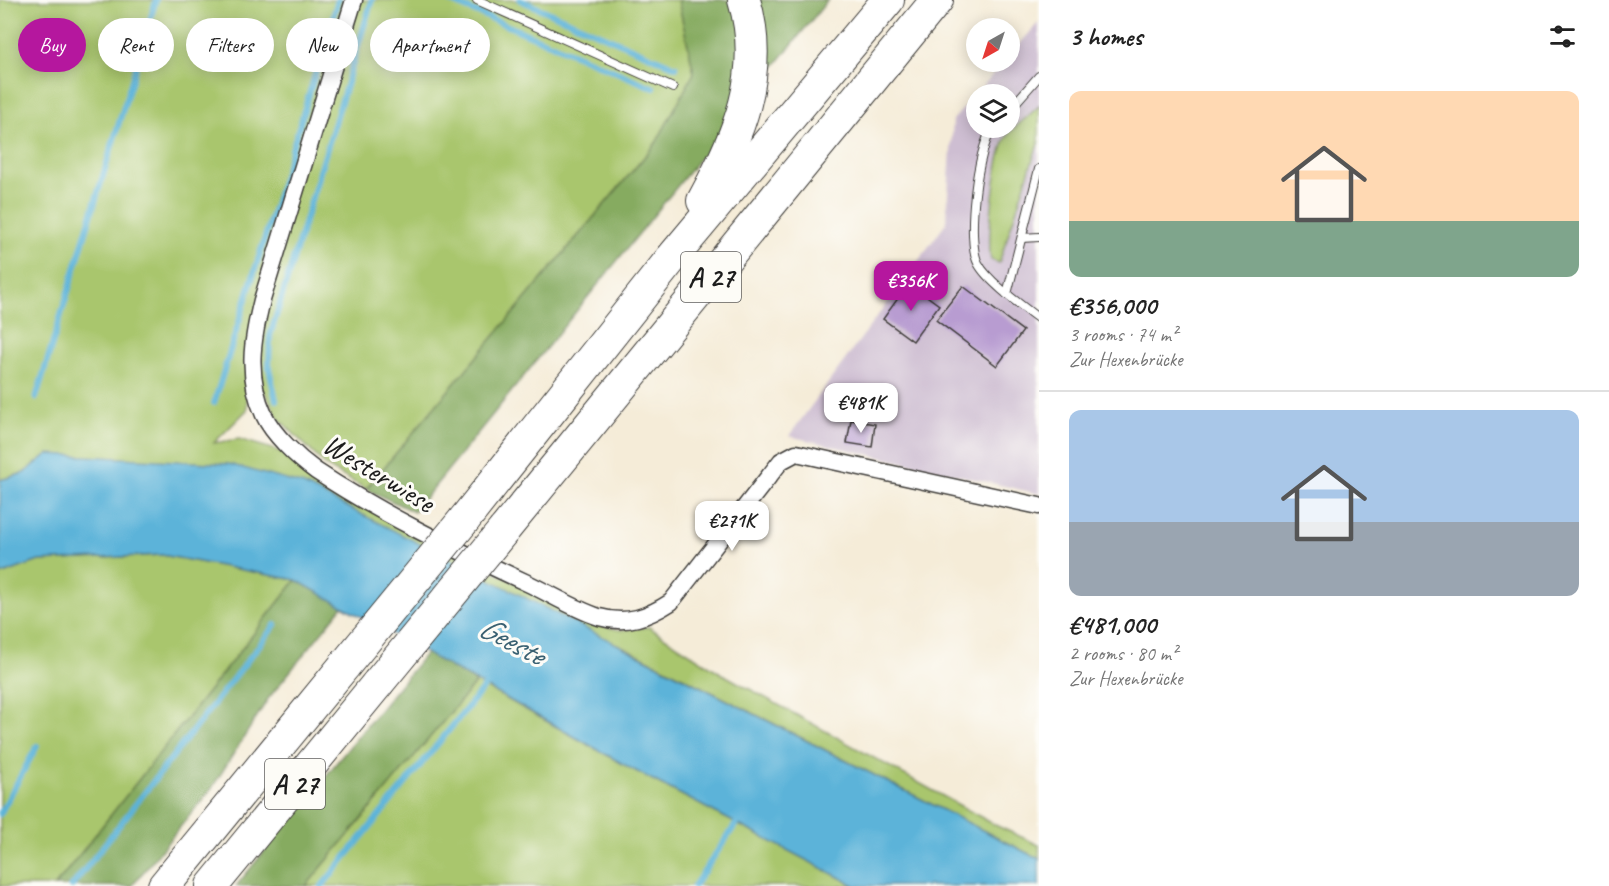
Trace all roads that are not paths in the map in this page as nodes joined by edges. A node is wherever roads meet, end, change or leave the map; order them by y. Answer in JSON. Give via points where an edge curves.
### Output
{"nodes":[{"id":1,"x":354,"y":0,"type":"edge"},
{"id":2,"x":477,"y":0,"type":"edge"},
{"id":3,"x":744,"y":0,"type":"edge"},
{"id":4,"x":888,"y":0,"type":"edge"},
{"id":5,"x":939,"y":0,"type":"edge"},
{"id":6,"x":1039,"y":76,"type":"edge"},
{"id":7,"x":673,"y":88,"type":"dead end"},
{"id":8,"x":1020,"y":98,"type":"edge"},
{"id":9,"x":988,"y":138,"type":"edge"},
{"id":10,"x":1039,"y":169,"type":"edge"},
{"id":11,"x":1039,"y":237,"type":"edge"},
{"id":12,"x":1022,"y":238,"type":"junction"},
{"id":13,"x":671,"y":259,"type":"junction"},
{"id":14,"x":1007,"y":294,"type":"junction"},
{"id":15,"x":1039,"y":319,"type":"edge"},
{"id":16,"x":1039,"y":506,"type":"edge"},
{"id":17,"x":164,"y":886,"type":"edge"},
{"id":18,"x":212,"y":886,"type":"edge"}],
"edges":[{"from":1,"to":16,"type":"street","name":"Westerwiese","via":[[251,343],[252,381],[264,416],[275,433],[314,470],[407,523],[600,617],[647,617],[671,602],[781,461],[796,453]]},
{"from":2,"to":7,"type":"lane"},
{"from":3,"to":13,"type":"highway","via":[[752,41],[753,71],[748,98],[716,177]]},
{"from":4,"to":13,"type":"highway","number":"A 27"},
{"from":5,"to":18,"type":"highway","number":"A 27","bridge":true},
{"from":6,"to":8,"type":"lane"},
{"from":9,"to":14,"type":"lane","via":[[982,150],[972,220],[977,262]]},
{"from":10,"to":12,"type":"lane"},
{"from":11,"to":12,"type":"lane"},
{"from":12,"to":14,"type":"lane"},
{"from":13,"to":17,"type":"highway","number":"A 27","bridge":true,"via":[[464,520]]},
{"from":14,"to":15,"type":"lane"}]}
